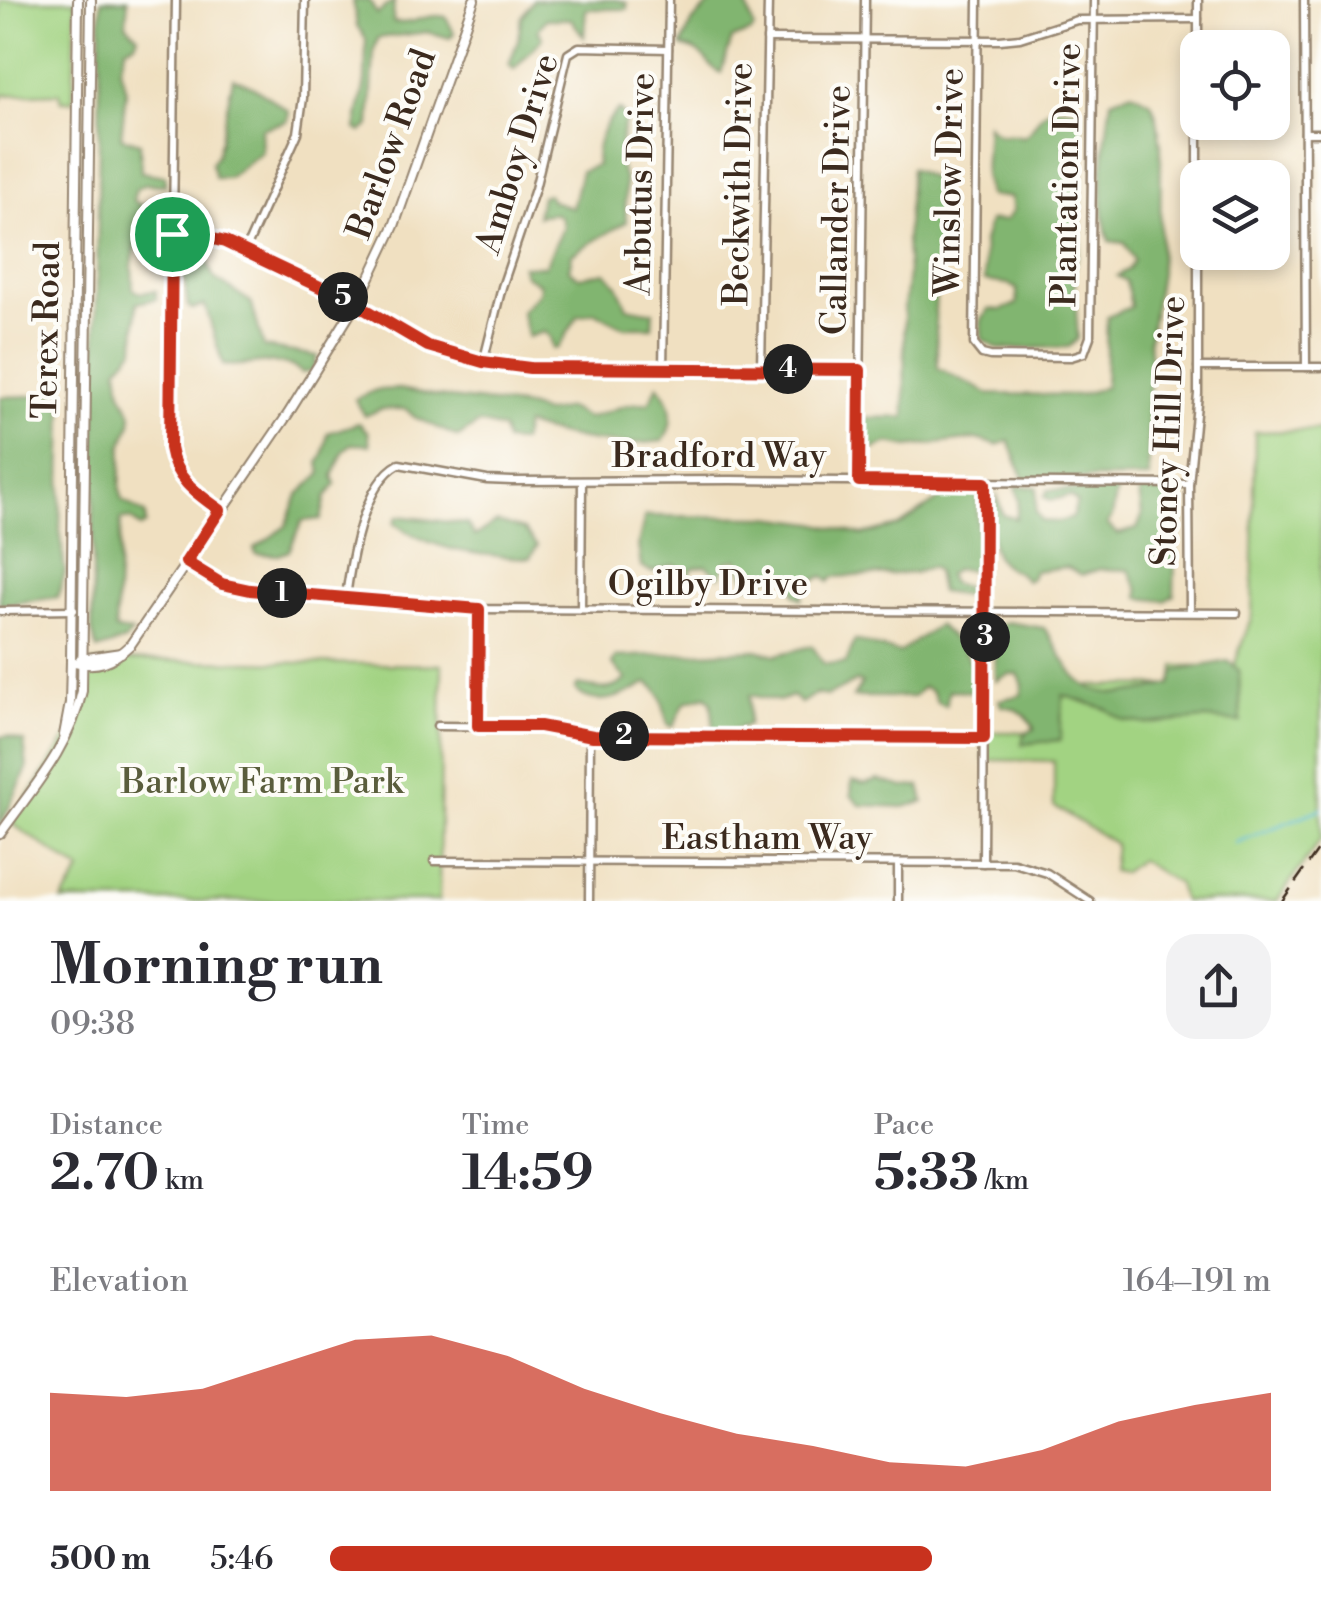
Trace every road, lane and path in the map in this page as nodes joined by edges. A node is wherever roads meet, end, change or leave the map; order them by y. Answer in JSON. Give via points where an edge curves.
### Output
{"nodes":[{"id":1,"x":78,"y":0,"type":"edge"},
{"id":2,"x":91,"y":0,"type":"edge"},
{"id":3,"x":176,"y":0,"type":"edge"},
{"id":4,"x":305,"y":0,"type":"edge"},
{"id":5,"x":474,"y":0,"type":"edge"},
{"id":6,"x":669,"y":0,"type":"edge"},
{"id":7,"x":768,"y":0,"type":"edge"},
{"id":8,"x":865,"y":0,"type":"edge"},
{"id":9,"x":978,"y":0,"type":"edge"},
{"id":10,"x":1094,"y":0,"type":"edge"},
{"id":11,"x":1198,"y":0,"type":"edge"},
{"id":12,"x":1304,"y":0,"type":"edge"},
{"id":13,"x":1093,"y":19,"type":"junction"},
{"id":14,"x":1198,"y":19,"type":"junction"},
{"id":15,"x":1198,"y":30,"type":"edge"},
{"id":16,"x":865,"y":38,"type":"junction"},
{"id":17,"x":767,"y":39,"type":"junction"},
{"id":18,"x":978,"y":40,"type":"junction"},
{"id":19,"x":668,"y":49,"type":"junction"},
{"id":20,"x":77,"y":104,"type":"junction"},
{"id":21,"x":90,"y":104,"type":"junction"},
{"id":22,"x":1305,"y":134,"type":"junction"},
{"id":23,"x":1321,"y":134,"type":"edge"},
{"id":24,"x":76,"y":219,"type":"junction"},
{"id":25,"x":88,"y":220,"type":"junction"},
{"id":26,"x":172,"y":234,"type":"junction"},
{"id":27,"x":246,"y":251,"type":"junction"},
{"id":28,"x":1198,"y":270,"type":"edge"},
{"id":29,"x":356,"y":304,"type":"junction"},
{"id":30,"x":990,"y":356,"type":"joint"},
{"id":31,"x":483,"y":362,"type":"junction"},
{"id":32,"x":1321,"y":366,"type":"edge"},
{"id":33,"x":1198,"y":367,"type":"junction"},
{"id":34,"x":1306,"y":367,"type":"junction"},
{"id":35,"x":663,"y":369,"type":"junction"},
{"id":36,"x":761,"y":369,"type":"junction"},
{"id":37,"x":860,"y":370,"type":"junction"},
{"id":38,"x":859,"y":481,"type":"junction"},
{"id":39,"x":582,"y":482,"type":"junction"},
{"id":40,"x":985,"y":483,"type":"junction"},
{"id":41,"x":1189,"y":484,"type":"junction"},
{"id":42,"x":220,"y":510,"type":"junction"},
{"id":43,"x":186,"y":562,"type":"junction"},
{"id":44,"x":346,"y":597,"type":"junction"},
{"id":45,"x":479,"y":609,"type":"junction"},
{"id":46,"x":581,"y":609,"type":"junction"},
{"id":47,"x":70,"y":610,"type":"junction"},
{"id":48,"x":84,"y":610,"type":"junction"},
{"id":49,"x":0,"y":611,"type":"edge"},
{"id":50,"x":985,"y":611,"type":"junction"},
{"id":51,"x":1190,"y":611,"type":"junction"},
{"id":52,"x":1236,"y":613,"type":"dead end"},
{"id":53,"x":72,"y":661,"type":"junction"},
{"id":54,"x":83,"y":662,"type":"junction"},
{"id":55,"x":437,"y":726,"type":"dead end"},
{"id":56,"x":478,"y":726,"type":"junction"},
{"id":57,"x":590,"y":735,"type":"junction"},
{"id":58,"x":984,"y":738,"type":"junction"},
{"id":59,"x":62,"y":744,"type":"junction"},
{"id":60,"x":0,"y":834,"type":"edge"},
{"id":61,"x":434,"y":862,"type":"dead end"},
{"id":62,"x":589,"y":862,"type":"junction"},
{"id":63,"x":983,"y":863,"type":"junction"},
{"id":64,"x":898,"y":864,"type":"junction"},
{"id":65,"x":589,"y":901,"type":"edge"},
{"id":66,"x":898,"y":901,"type":"edge"},
{"id":67,"x":1090,"y":901,"type":"edge"}],
"edges":[{"from":1,"to":20,"type":"street","name":"Terex Road"},
{"from":2,"to":21,"type":"street","name":"Terex Road"},
{"from":3,"to":26,"type":"street"},
{"from":4,"to":27,"type":"street","via":[[298,133]]},
{"from":5,"to":29,"type":"street","name":"Barlow Road","via":[[394,226]]},
{"from":6,"to":19,"type":"street","name":"Arbutus Drive"},
{"from":7,"to":17,"type":"street","name":"Beckwith Drive"},
{"from":8,"to":16,"type":"street","name":"Callander Drive"},
{"from":9,"to":18,"type":"street","name":"Winslow Drive"},
{"from":10,"to":13,"type":"street","name":"Plantation Drive"},
{"from":11,"to":14,"type":"street"},
{"from":12,"to":22,"type":"street"},
{"from":13,"to":14,"type":"street"},
{"from":13,"to":18,"type":"street","via":[[1020,38]]},
{"from":13,"to":30,"type":"street","name":"Plantation Drive","via":[[1090,337],[1086,350],[1071,357]]},
{"from":14,"to":15,"type":"street"},
{"from":16,"to":17,"type":"street"},
{"from":16,"to":18,"type":"street"},
{"from":16,"to":37,"type":"street","name":"Callander Drive"},
{"from":17,"to":36,"type":"street","name":"Beckwith Drive"},
{"from":18,"to":30,"type":"street","name":"Winslow Drive","via":[[974,334],[977,350]]},
{"from":19,"to":31,"type":"street","name":"Amboy Drive","via":[[579,47],[568,54],[536,189]]},
{"from":19,"to":35,"type":"street","name":"Arbutus Drive"},
{"from":20,"to":21,"type":"street"},
{"from":20,"to":24,"type":"street","name":"Terex Road"},
{"from":21,"to":25,"type":"street","name":"Terex Road"},
{"from":22,"to":23,"type":"street"},
{"from":22,"to":34,"type":"street"},
{"from":24,"to":25,"type":"street"},
{"from":24,"to":47,"type":"street","name":"Terex Road"},
{"from":25,"to":48,"type":"street","name":"Terex Road"},
{"from":26,"to":27,"type":"street","via":[[212,238]]},
{"from":26,"to":42,"type":"street","via":[[171,453],[188,486]]},
{"from":27,"to":29,"type":"street"},
{"from":28,"to":33,"type":"street","name":"Stoney Hill Drive"},
{"from":29,"to":31,"type":"street","via":[[411,338]]},
{"from":29,"to":42,"type":"street","name":"Barlow Road"},
{"from":31,"to":35,"type":"street"},
{"from":32,"to":34,"type":"street"},
{"from":33,"to":34,"type":"street"},
{"from":33,"to":41,"type":"street","name":"Stoney Hill Drive"},
{"from":35,"to":36,"type":"street"},
{"from":36,"to":37,"type":"street"},
{"from":37,"to":38,"type":"street","name":"Callander Drive"},
{"from":38,"to":39,"type":"street","name":"Bradford Way"},
{"from":38,"to":40,"type":"street","name":"Bradford Way"},
{"from":39,"to":44,"type":"street","name":"Bradford Way","via":[[487,480],[395,464],[360,524]]},
{"from":39,"to":46,"type":"street"},
{"from":40,"to":41,"type":"street","name":"Bradford Way"},
{"from":40,"to":50,"type":"street"},
{"from":41,"to":51,"type":"street","name":"Stoney Hill Drive"},
{"from":42,"to":43,"type":"street","name":"Barlow Road"},
{"from":43,"to":44,"type":"street","name":"Ogilby Drive","via":[[234,587]]},
{"from":43,"to":54,"type":"street","name":"Barlow Road","via":[[121,653],[111,662]]},
{"from":44,"to":45,"type":"street","name":"Ogilby Drive"},
{"from":45,"to":46,"type":"street","name":"Ogilby Drive"},
{"from":45,"to":56,"type":"street"},
{"from":46,"to":50,"type":"street","name":"Ogilby Drive"},
{"from":47,"to":48,"type":"street"},
{"from":47,"to":49,"type":"street"},
{"from":47,"to":53,"type":"street","name":"Terex Road"},
{"from":48,"to":54,"type":"street","name":"Terex Road"},
{"from":50,"to":51,"type":"street","name":"Ogilby Drive"},
{"from":50,"to":58,"type":"street"},
{"from":51,"to":52,"type":"street","name":"Ogilby Drive"},
{"from":53,"to":54,"type":"street","name":"Barlow Road"},
{"from":53,"to":59,"type":"street"},
{"from":54,"to":59,"type":"street","via":[[77,716]]},
{"from":55,"to":56,"type":"street"},
{"from":56,"to":57,"type":"street"},
{"from":57,"to":58,"type":"street"},
{"from":57,"to":62,"type":"street"},
{"from":58,"to":63,"type":"street"},
{"from":59,"to":60,"type":"street"},
{"from":61,"to":62,"type":"street","name":"Eastham Way"},
{"from":62,"to":64,"type":"street","name":"Eastham Way"},
{"from":62,"to":65,"type":"street"},
{"from":63,"to":64,"type":"street","name":"Eastham Way"},
{"from":63,"to":67,"type":"street","name":"Eastham Way","via":[[1036,868]]},
{"from":64,"to":66,"type":"street"}]}
